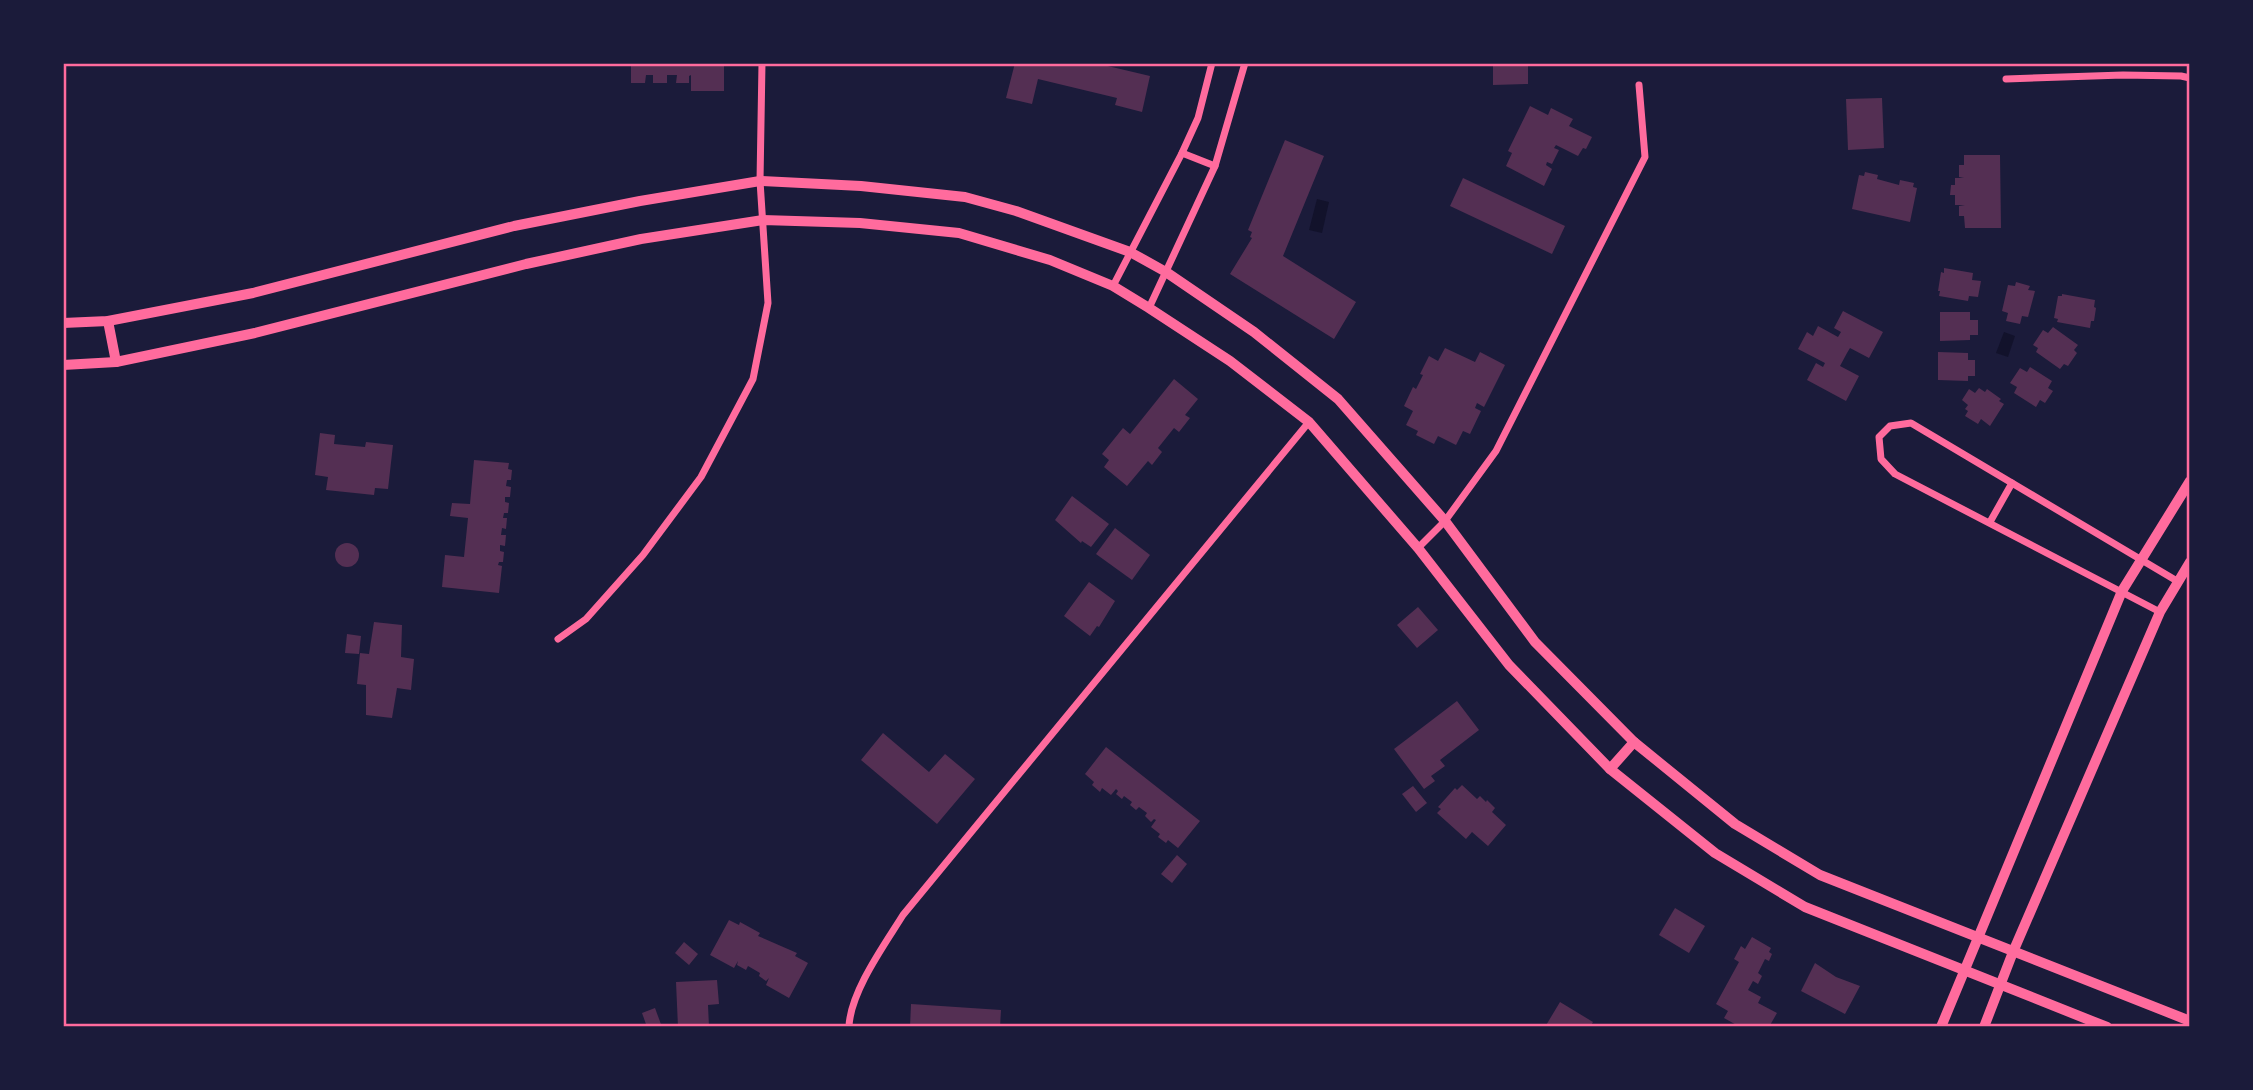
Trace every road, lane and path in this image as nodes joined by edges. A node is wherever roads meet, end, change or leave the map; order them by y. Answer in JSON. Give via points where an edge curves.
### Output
{"nodes":[{"id":1,"x":762,"y":63,"type":"edge"},
{"id":2,"x":1212,"y":63,"type":"edge"},
{"id":3,"x":1245,"y":63,"type":"edge"},
{"id":4,"x":2190,"y":78,"type":"edge"},
{"id":5,"x":2006,"y":79,"type":"dead end"},
{"id":6,"x":1639,"y":85,"type":"dead end"},
{"id":7,"x":1182,"y":153,"type":"junction"},
{"id":8,"x":1215,"y":166,"type":"junction"},
{"id":9,"x":760,"y":181,"type":"junction"},
{"id":10,"x":762,"y":220,"type":"junction"},
{"id":11,"x":1130,"y":252,"type":"junction"},
{"id":12,"x":1166,"y":272,"type":"junction"},
{"id":13,"x":1113,"y":286,"type":"junction"},
{"id":14,"x":1149,"y":308,"type":"junction"},
{"id":15,"x":108,"y":321,"type":"junction"},
{"id":16,"x":63,"y":323,"type":"edge"},
{"id":17,"x":116,"y":362,"type":"junction"},
{"id":18,"x":63,"y":365,"type":"edge"},
{"id":19,"x":1309,"y":422,"type":"junction"},
{"id":20,"x":2190,"y":481,"type":"edge"},
{"id":21,"x":2012,"y":484,"type":"junction"},
{"id":22,"x":1445,"y":521,"type":"junction"},
{"id":23,"x":1990,"y":522,"type":"junction"},
{"id":24,"x":1418,"y":548,"type":"junction"},
{"id":25,"x":2141,"y":559,"type":"junction"},
{"id":26,"x":2190,"y":562,"type":"edge"},
{"id":27,"x":2177,"y":581,"type":"junction"},
{"id":28,"x":2122,"y":591,"type":"junction"},
{"id":29,"x":2160,"y":612,"type":"junction"},
{"id":30,"x":558,"y":639,"type":"dead end"},
{"id":31,"x":1634,"y":742,"type":"junction"},
{"id":32,"x":1610,"y":769,"type":"junction"},
{"id":33,"x":1976,"y":938,"type":"junction"},
{"id":34,"x":2013,"y":952,"type":"junction"},
{"id":35,"x":1963,"y":971,"type":"junction"},
{"id":36,"x":2000,"y":985,"type":"junction"},
{"id":37,"x":2190,"y":1021,"type":"edge"},
{"id":38,"x":849,"y":1027,"type":"edge"},
{"id":39,"x":1941,"y":1027,"type":"edge"},
{"id":40,"x":1984,"y":1027,"type":"edge"},
{"id":41,"x":2107,"y":1027,"type":"edge"}],
"edges":[{"from":1,"to":9,"type":"street"},
{"from":2,"to":7,"type":"street","via":[[1198,118]]},
{"from":3,"to":8,"type":"street"},
{"from":4,"to":5,"type":"street"},
{"from":6,"to":22,"type":"street","via":[[1645,157],[1496,452]]},
{"from":7,"to":8,"type":"street"},
{"from":7,"to":11,"type":"street"},
{"from":8,"to":12,"type":"street"},
{"from":9,"to":10,"type":"street"},
{"from":9,"to":11,"type":"street","via":[[965,197]]},
{"from":9,"to":15,"type":"street","via":[[514,226],[253,293]]},
{"from":10,"to":13,"type":"street","via":[[959,233],[1050,260]]},
{"from":10,"to":17,"type":"street","via":[[641,239],[256,333]]},
{"from":10,"to":30,"type":"street","via":[[768,303],[753,379],[701,477],[668,522],[586,619]]},
{"from":11,"to":12,"type":"street"},
{"from":11,"to":13,"type":"street"},
{"from":12,"to":14,"type":"street"},
{"from":12,"to":22,"type":"street","via":[[1254,331],[1338,398]]},
{"from":13,"to":14,"type":"street"},
{"from":14,"to":19,"type":"street","via":[[1230,361]]},
{"from":15,"to":16,"type":"street"},
{"from":15,"to":17,"type":"street"},
{"from":17,"to":18,"type":"street"},
{"from":19,"to":24,"type":"street"},
{"from":19,"to":38,"type":"street","via":[[903,915],[873,961]]},
{"from":20,"to":25,"type":"street"},
{"from":21,"to":23,"type":"street"},
{"from":21,"to":23,"type":"street","via":[[1911,423],[1890,426],[1879,437],[1881,459],[1895,474]]},
{"from":21,"to":25,"type":"street"},
{"from":22,"to":24,"type":"street"},
{"from":22,"to":31,"type":"street","via":[[1535,642]]},
{"from":23,"to":28,"type":"street"},
{"from":24,"to":32,"type":"street","via":[[1509,665]]},
{"from":25,"to":27,"type":"street"},
{"from":25,"to":28,"type":"street"},
{"from":26,"to":27,"type":"street"},
{"from":27,"to":29,"type":"street"},
{"from":28,"to":29,"type":"street"},
{"from":28,"to":33,"type":"street"},
{"from":29,"to":34,"type":"street"},
{"from":31,"to":32,"type":"street"},
{"from":31,"to":33,"type":"street","via":[[1735,824],[1821,875]]},
{"from":32,"to":35,"type":"street","via":[[1715,853],[1805,907]]},
{"from":33,"to":34,"type":"street"},
{"from":33,"to":35,"type":"street"},
{"from":34,"to":36,"type":"street"},
{"from":34,"to":37,"type":"street"},
{"from":35,"to":36,"type":"street"},
{"from":35,"to":39,"type":"street"},
{"from":36,"to":40,"type":"street"},
{"from":36,"to":41,"type":"street"}]}
